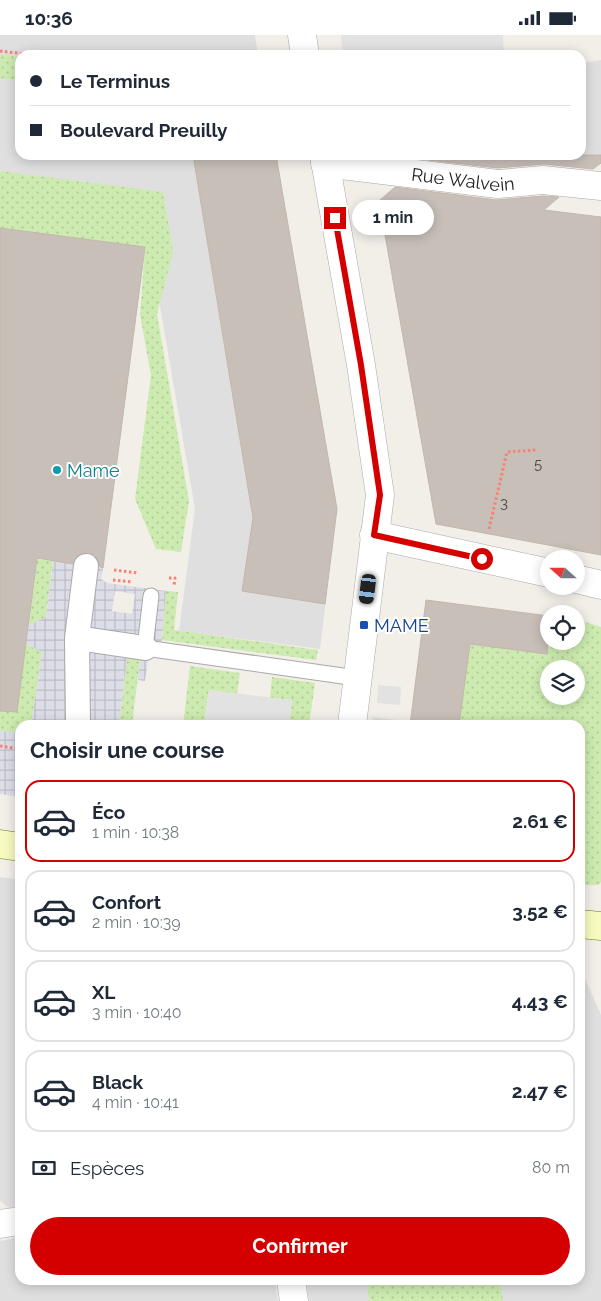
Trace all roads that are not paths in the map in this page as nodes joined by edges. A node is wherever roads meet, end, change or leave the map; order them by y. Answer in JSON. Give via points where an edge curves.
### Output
{"nodes":[{"id":1,"x":302,"y":35,"type":"edge"},
{"id":2,"x":304,"y":50,"type":"edge"},
{"id":3,"x":324,"y":160,"type":"edge"},
{"id":4,"x":331,"y":160,"type":"edge"},
{"id":5,"x":601,"y":186,"type":"edge"},
{"id":6,"x":374,"y":535,"type":"junction"},
{"id":7,"x":86,"y":566,"type":"dead end"},
{"id":8,"x":540,"y":571,"type":"edge"},
{"id":9,"x":585,"y":581,"type":"edge"},
{"id":10,"x":601,"y":585,"type":"edge"},
{"id":11,"x":151,"y":596,"type":"dead end"},
{"id":12,"x":77,"y":639,"type":"junction"},
{"id":13,"x":145,"y":647,"type":"junction"},
{"id":14,"x":358,"y":677,"type":"junction"},
{"id":15,"x":78,"y":720,"type":"edge"},
{"id":16,"x":353,"y":720,"type":"edge"},
{"id":17,"x":0,"y":844,"type":"edge"},
{"id":18,"x":15,"y":846,"type":"edge"},
{"id":19,"x":585,"y":924,"type":"edge"},
{"id":20,"x":601,"y":926,"type":"edge"},
{"id":21,"x":15,"y":1222,"type":"edge"},
{"id":22,"x":0,"y":1224,"type":"edge"},
{"id":23,"x":292,"y":1285,"type":"edge"},
{"id":24,"x":294,"y":1301,"type":"edge"}],
"edges":[{"from":1,"to":2,"type":"street"},
{"from":3,"to":6,"type":"street","via":[[361,365],[380,495]]},
{"from":4,"to":5,"type":"street","name":"Rue Walvein","via":[[498,184],[543,180]]},
{"from":6,"to":8,"type":"street"},
{"from":6,"to":14,"type":"street"},
{"from":7,"to":12,"type":"street"},
{"from":9,"to":10,"type":"street"},
{"from":11,"to":13,"type":"lane"},
{"from":12,"to":13,"type":"street"},
{"from":12,"to":15,"type":"street"},
{"from":13,"to":14,"type":"lane"},
{"from":14,"to":16,"type":"street"},
{"from":17,"to":18,"type":"main road"},
{"from":19,"to":20,"type":"main road"},
{"from":21,"to":22,"type":"street"},
{"from":23,"to":24,"type":"street"}]}
